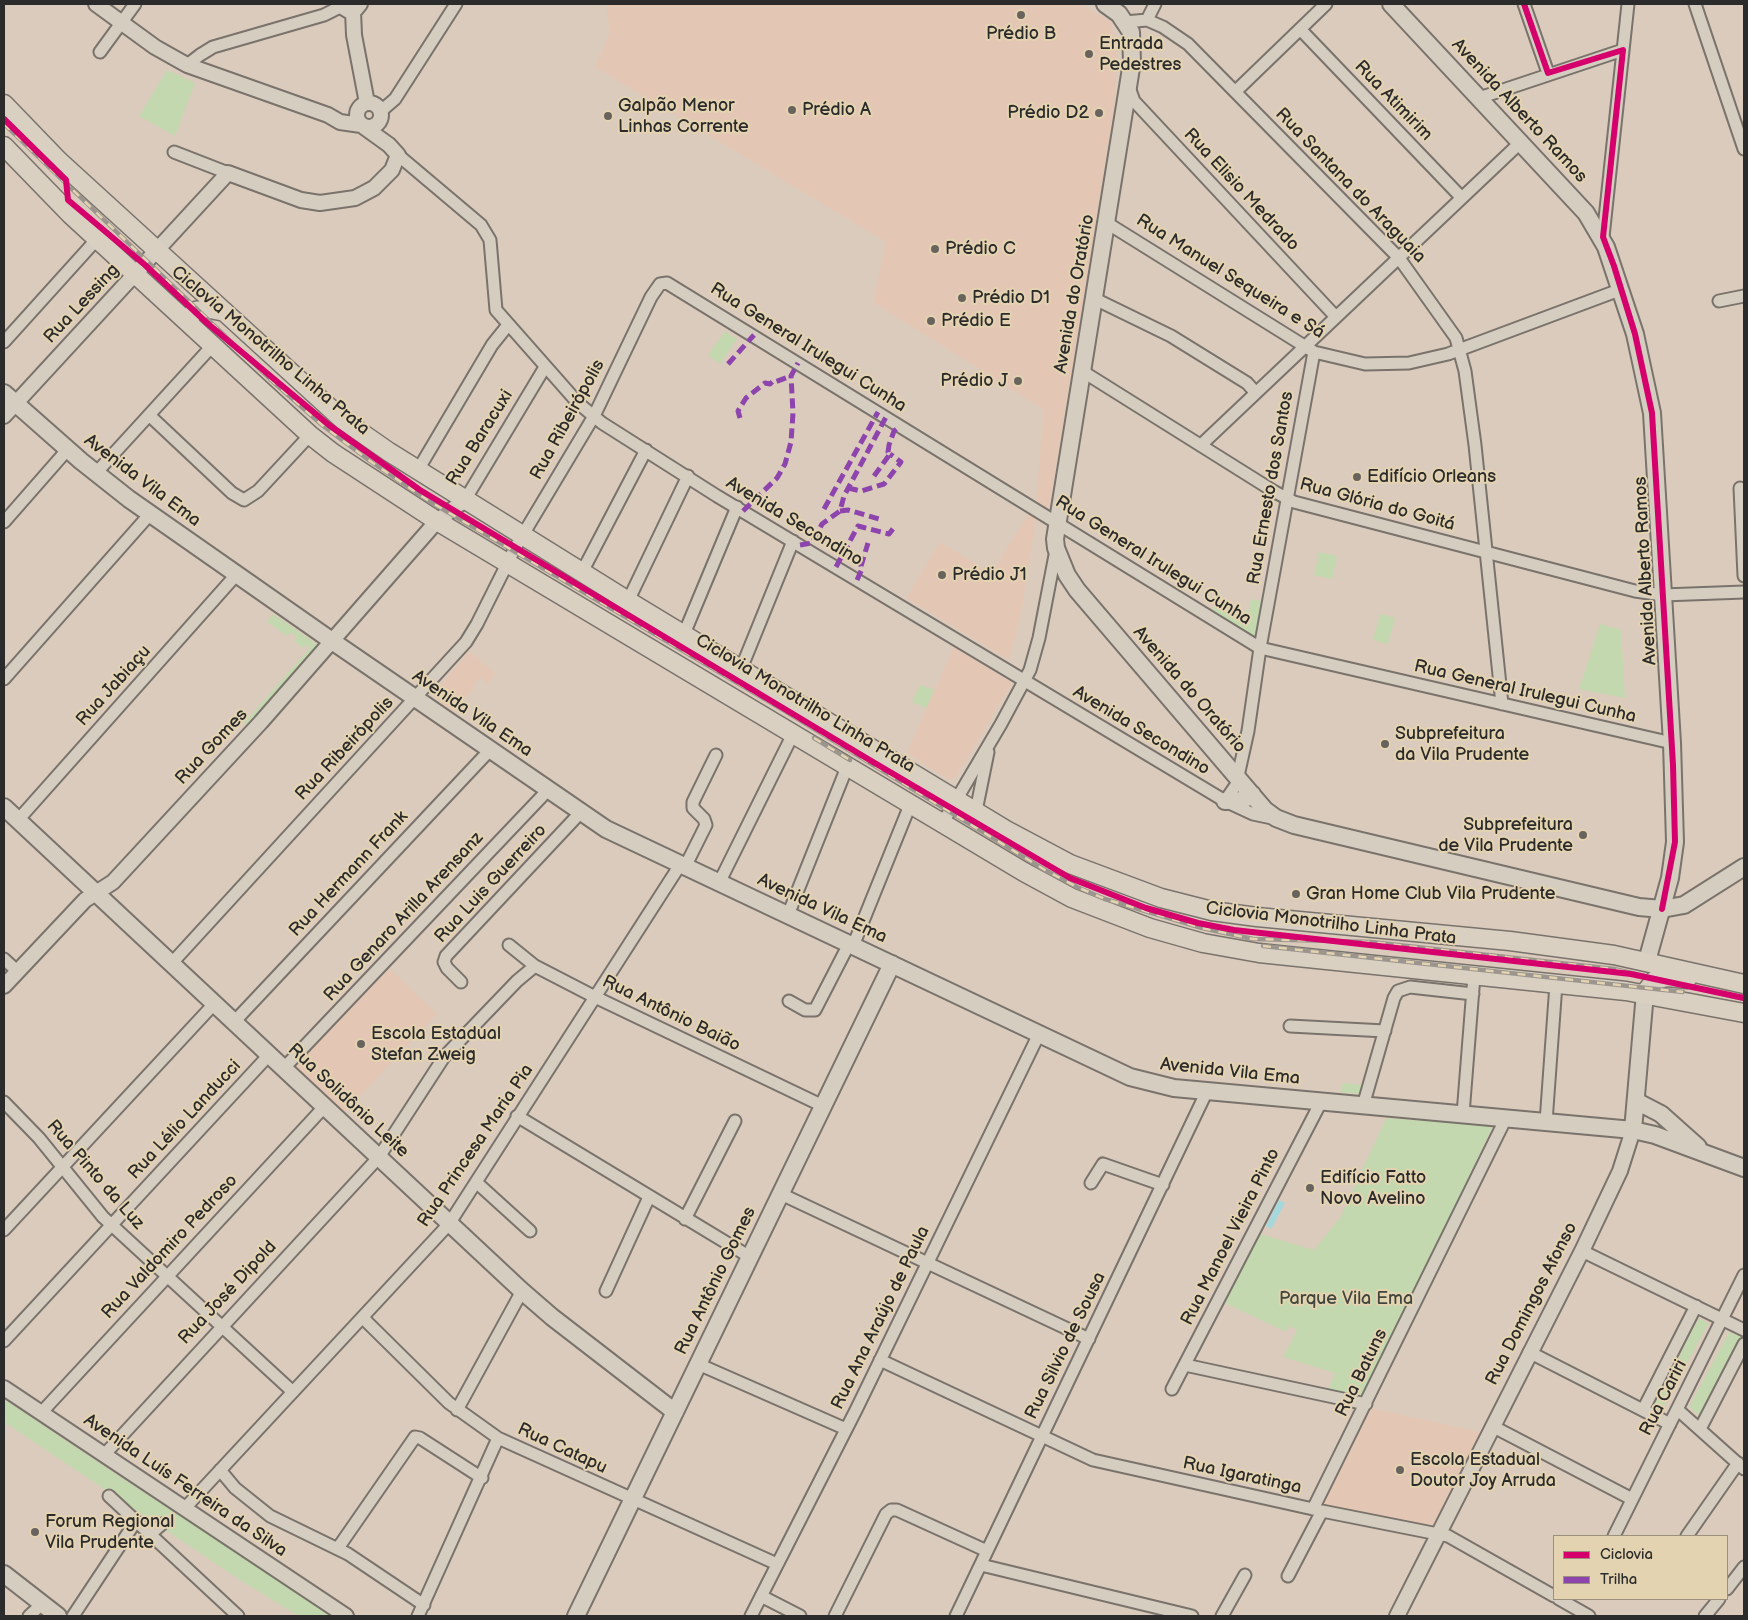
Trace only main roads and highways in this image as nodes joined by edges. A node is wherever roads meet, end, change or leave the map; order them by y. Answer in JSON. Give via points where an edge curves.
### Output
{"nodes":[{"id":1,"x":1105,"y":4,"type":"edge"},
{"id":2,"x":1120,"y":4,"type":"edge"},
{"id":3,"x":1391,"y":4,"type":"edge"},
{"id":4,"x":1136,"y":21,"type":"junction"},
{"id":5,"x":4,"y":104,"type":"edge"},
{"id":6,"x":4,"y":146,"type":"edge"},
{"id":7,"x":67,"y":169,"type":"junction"},
{"id":8,"x":27,"y":171,"type":"junction"},
{"id":9,"x":1112,"y":197,"type":"junction"},
{"id":10,"x":225,"y":312,"type":"junction"},
{"id":11,"x":187,"y":321,"type":"junction"},
{"id":12,"x":10,"y":398,"type":"edge"},
{"id":13,"x":1252,"y":794,"type":"junction"},
{"id":14,"x":1225,"y":801,"type":"road end"},
{"id":15,"x":4,"y":806,"type":"edge"},
{"id":16,"x":1744,"y":867,"type":"edge"},
{"id":17,"x":1662,"y":909,"type":"junction"},
{"id":18,"x":1647,"y":961,"type":"junction"},
{"id":19,"x":892,"y":964,"type":"junction"},
{"id":20,"x":1744,"y":984,"type":"edge"},
{"id":21,"x":1644,"y":994,"type":"junction"},
{"id":22,"x":1744,"y":1012,"type":"edge"},
{"id":23,"x":1636,"y":1101,"type":"junction"},
{"id":24,"x":1633,"y":1130,"type":"junction"},
{"id":25,"x":1703,"y":1152,"type":"junction"},
{"id":26,"x":1744,"y":1168,"type":"edge"},
{"id":27,"x":675,"y":1412,"type":"junction"},
{"id":28,"x":4,"y":1574,"type":"edge"},
{"id":29,"x":58,"y":1616,"type":"edge"},
{"id":30,"x":576,"y":1616,"type":"edge"}],
"edges":[{"from":1,"to":4,"type":"main road"},
{"from":2,"to":4,"type":"main road","name":"Avenida do Oratório"},
{"from":3,"to":17,"type":"main road","name":"Avenida Alberto Ramos","via":[[1574,198],[1602,237],[1622,289],[1652,413],[1672,743],[1674,842]]},
{"from":4,"to":9,"type":"main road","name":"Avenida do Oratório"},
{"from":4,"to":9,"type":"main road","name":"Avenida do Oratório","via":[[1141,36],[1141,61],[1116,191]]},
{"from":5,"to":7,"type":"main road"},
{"from":6,"to":8,"type":"main road"},
{"from":7,"to":8,"type":"main road","via":[[53,179]]},
{"from":7,"to":10,"type":"main road"},
{"from":8,"to":11,"type":"main road"},
{"from":9,"to":13,"type":"main road","name":"Avenida do Oratório","via":[[1093,298],[1056,548],[1077,590]]},
{"from":10,"to":11,"type":"main road","via":[[196,311]]},
{"from":10,"to":18,"type":"main road","via":[[332,411],[418,470],[956,800],[1070,864],[1161,898],[1212,911],[1510,941]]},
{"from":11,"to":21,"type":"main road","via":[[310,435],[437,521],[942,824],[1064,893],[1150,928],[1203,943],[1259,953]]},
{"from":12,"to":19,"type":"main road","name":"Avenida Vila Ema","via":[[96,473],[150,514],[606,829]]},
{"from":13,"to":14,"type":"main road","via":[[1243,800]]},
{"from":13,"to":17,"type":"main road","name":"Avenida do Oratório","via":[[1276,818],[1595,897]]},
{"from":15,"to":27,"type":"main road","name":"Rua Solidônio Leite","via":[[522,1291]]},
{"from":16,"to":17,"type":"main road","via":[[1684,905]]},
{"from":17,"to":18,"type":"main road","name":"Avenida Alberto Ramos"},
{"from":18,"to":20,"type":"main road"},
{"from":19,"to":24,"type":"main road","name":"Avenida Vila Ema","via":[[1130,1077],[1156,1085]]},
{"from":19,"to":27,"type":"main road","name":"Rua Antônio Gomes"},
{"from":20,"to":21,"type":"main road","via":[[1667,978],[1655,980]]},
{"from":21,"to":22,"type":"main road"},
{"from":21,"to":23,"type":"main road","name":"Rua Domingos Afonso"},
{"from":23,"to":24,"type":"main road","name":"Rua Domingos Afonso"},
{"from":23,"to":25,"type":"main road","via":[[1661,1114]]},
{"from":24,"to":25,"type":"main road","name":"Avenida Vila Ema"},
{"from":25,"to":26,"type":"main road","name":"Avenida Vila Ema"},
{"from":27,"to":30,"type":"main road","name":"Rua Antônio Gomes"},
{"from":28,"to":29,"type":"main road"}]}
